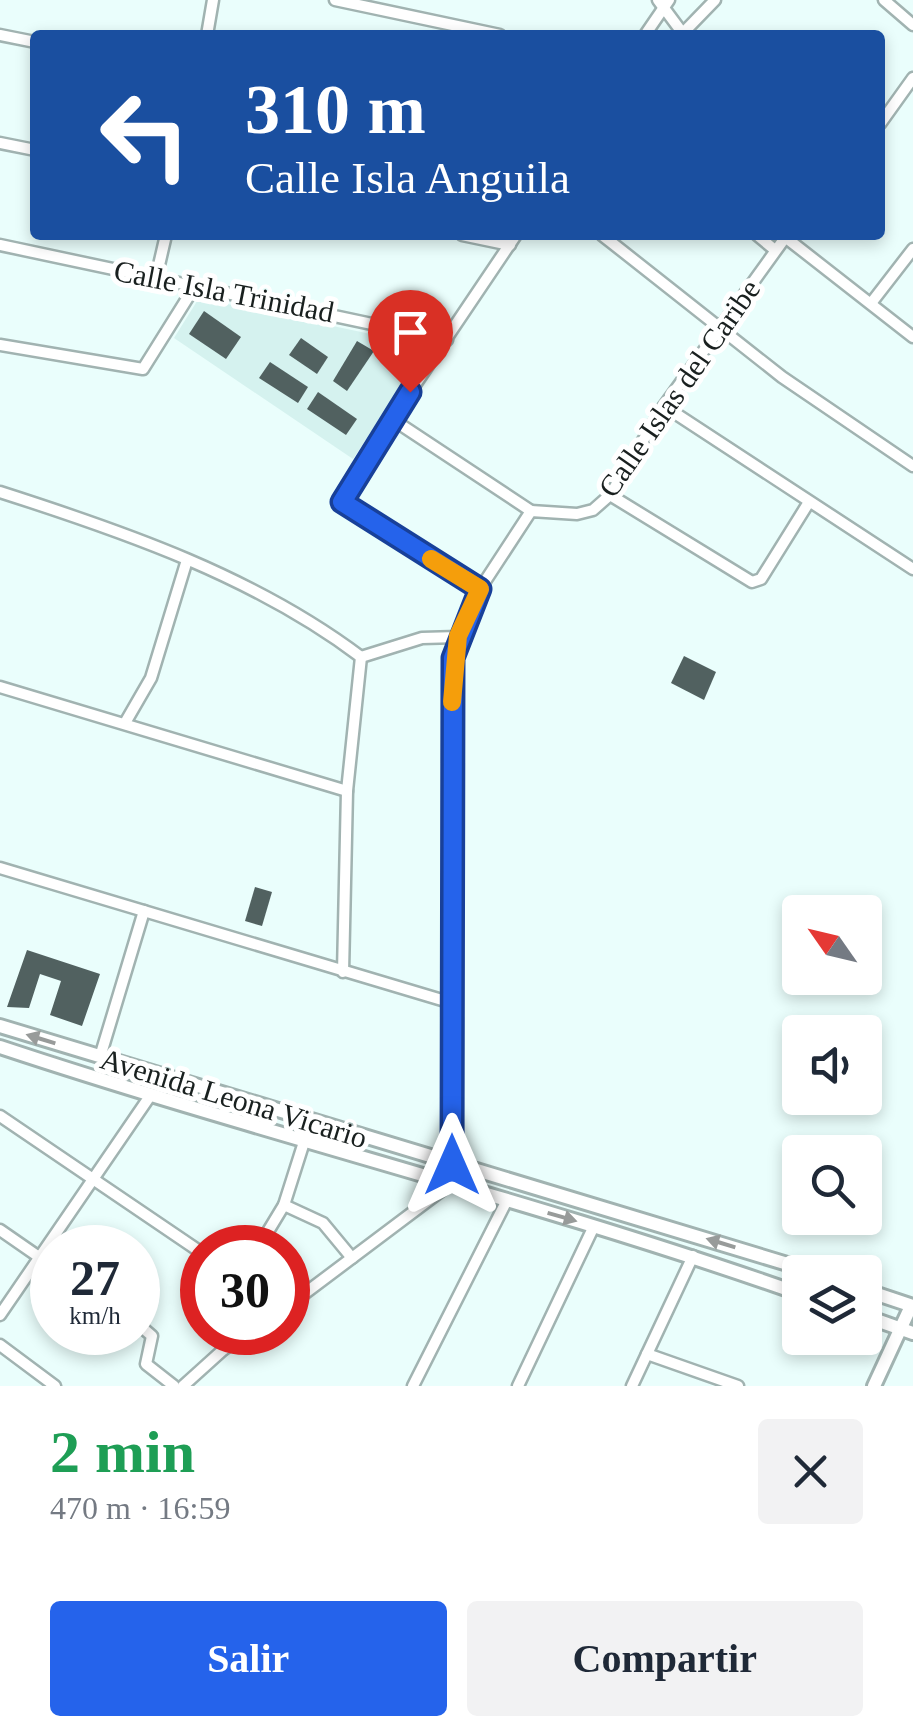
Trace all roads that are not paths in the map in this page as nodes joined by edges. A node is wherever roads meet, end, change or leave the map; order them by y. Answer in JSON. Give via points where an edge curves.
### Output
{"nodes":[{"id":1,"x":213,"y":0,"type":"edge"},
{"id":2,"x":336,"y":0,"type":"edge"},
{"id":3,"x":716,"y":0,"type":"edge"},
{"id":4,"x":884,"y":0,"type":"edge"},
{"id":5,"x":664,"y":2,"type":"edge"},
{"id":6,"x":913,"y":25,"type":"edge"},
{"id":7,"x":208,"y":30,"type":"edge"},
{"id":8,"x":477,"y":30,"type":"edge"},
{"id":9,"x":648,"y":30,"type":"edge"},
{"id":10,"x":682,"y":30,"type":"edge"},
{"id":11,"x":688,"y":30,"type":"edge"},
{"id":12,"x":0,"y":35,"type":"edge"},
{"id":13,"x":30,"y":41,"type":"edge"},
{"id":14,"x":913,"y":78,"type":"edge"},
{"id":15,"x":885,"y":117,"type":"edge"},
{"id":16,"x":0,"y":142,"type":"edge"},
{"id":17,"x":30,"y":149,"type":"edge"},
{"id":18,"x":165,"y":240,"type":"edge"},
{"id":19,"x":513,"y":240,"type":"edge"},
{"id":20,"x":608,"y":240,"type":"edge"},
{"id":21,"x":762,"y":240,"type":"edge"},
{"id":22,"x":783,"y":240,"type":"edge"},
{"id":23,"x":791,"y":240,"type":"edge"},
{"id":24,"x":0,"y":246,"type":"edge"},
{"id":25,"x":913,"y":249,"type":"edge"},
{"id":26,"x":775,"y":250,"type":"junction"},
{"id":27,"x":156,"y":278,"type":"junction"},
{"id":28,"x":195,"y":286,"type":"junction"},
{"id":29,"x":872,"y":302,"type":"junction"},
{"id":30,"x":716,"y":328,"type":"junction"},
{"id":31,"x":913,"y":336,"type":"edge"},
{"id":32,"x":447,"y":340,"type":"junction"},
{"id":33,"x":0,"y":345,"type":"edge"},
{"id":34,"x":664,"y":406,"type":"junction"},
{"id":35,"x":392,"y":419,"type":"junction"},
{"id":36,"x":913,"y":466,"type":"edge"},
{"id":37,"x":0,"y":492,"type":"edge"},
{"id":38,"x":610,"y":495,"type":"junction"},
{"id":39,"x":808,"y":502,"type":"junction"},
{"id":40,"x":531,"y":511,"type":"junction"},
{"id":41,"x":187,"y":560,"type":"junction"},
{"id":42,"x":913,"y":569,"type":"edge"},
{"id":43,"x":480,"y":589,"type":"junction"},
{"id":44,"x":458,"y":636,"type":"junction"},
{"id":45,"x":361,"y":657,"type":"junction"},
{"id":46,"x":0,"y":687,"type":"edge"},
{"id":47,"x":125,"y":724,"type":"junction"},
{"id":48,"x":347,"y":791,"type":"junction"},
{"id":49,"x":0,"y":868,"type":"edge"},
{"id":50,"x":144,"y":911,"type":"junction"},
{"id":51,"x":343,"y":972,"type":"junction"},
{"id":52,"x":452,"y":1004,"type":"junction"},
{"id":53,"x":0,"y":1026,"type":"edge"},
{"id":54,"x":0,"y":1046,"type":"edge"},
{"id":55,"x":100,"y":1057,"type":"junction"},
{"id":56,"x":150,"y":1096,"type":"junction"},
{"id":57,"x":0,"y":1116,"type":"edge"},
{"id":58,"x":304,"y":1142,"type":"junction"},
{"id":59,"x":452,"y":1165,"type":"junction"},
{"id":60,"x":94,"y":1178,"type":"junction"},
{"id":61,"x":449,"y":1186,"type":"junction"},
{"id":62,"x":506,"y":1202,"type":"junction"},
{"id":63,"x":284,"y":1205,"type":"junction"},
{"id":64,"x":62,"y":1225,"type":"edge"},
{"id":65,"x":272,"y":1225,"type":"edge"},
{"id":66,"x":594,"y":1226,"type":"junction"},
{"id":67,"x":0,"y":1230,"type":"edge"},
{"id":68,"x":180,"y":1237,"type":"edge"},
{"id":69,"x":30,"y":1250,"type":"edge"},
{"id":70,"x":693,"y":1256,"type":"junction"},
{"id":71,"x":352,"y":1258,"type":"junction"},
{"id":72,"x":782,"y":1263,"type":"edge"},
{"id":73,"x":30,"y":1272,"type":"edge"},
{"id":74,"x":782,"y":1288,"type":"edge"},
{"id":75,"x":310,"y":1290,"type":"edge"},
{"id":76,"x":882,"y":1296,"type":"edge"},
{"id":77,"x":912,"y":1306,"type":"edge"},
{"id":78,"x":0,"y":1315,"type":"edge"},
{"id":79,"x":882,"y":1322,"type":"edge"},
{"id":80,"x":907,"y":1331,"type":"edge"},
{"id":81,"x":0,"y":1345,"type":"edge"},
{"id":82,"x":647,"y":1354,"type":"junction"},
{"id":83,"x":148,"y":1355,"type":"edge"},
{"id":84,"x":217,"y":1355,"type":"edge"},
{"id":85,"x":55,"y":1386,"type":"edge"},
{"id":86,"x":174,"y":1386,"type":"edge"},
{"id":87,"x":183,"y":1386,"type":"edge"},
{"id":88,"x":413,"y":1386,"type":"edge"},
{"id":89,"x":518,"y":1386,"type":"edge"},
{"id":90,"x":632,"y":1386,"type":"edge"},
{"id":91,"x":738,"y":1386,"type":"edge"},
{"id":92,"x":874,"y":1386,"type":"edge"}],
"edges":[{"from":1,"to":7,"type":"street"},
{"from":2,"to":8,"type":"street"},
{"from":3,"to":11,"type":"street"},
{"from":4,"to":6,"type":"street"},
{"from":5,"to":9,"type":"street"},
{"from":5,"to":10,"type":"street"},
{"from":12,"to":13,"type":"street"},
{"from":14,"to":15,"type":"street"},
{"from":16,"to":17,"type":"street"},
{"from":18,"to":27,"type":"street"},
{"from":19,"to":32,"type":"street"},
{"from":20,"to":30,"type":"street"},
{"from":21,"to":26,"type":"street"},
{"from":22,"to":26,"type":"street","name":"Calle Islas del Caribe"},
{"from":23,"to":29,"type":"street"},
{"from":24,"to":27,"type":"street","name":"Calle Isla Trinidad"},
{"from":25,"to":29,"type":"street"},
{"from":26,"to":30,"type":"street","name":"Calle Islas del Caribe"},
{"from":27,"to":28,"type":"street","name":"Calle Isla Trinidad"},
{"from":28,"to":32,"type":"street","name":"Calle Isla Trinidad"},
{"from":28,"to":33,"type":"street","via":[[143,369]]},
{"from":29,"to":31,"type":"street"},
{"from":30,"to":34,"type":"street","name":"Calle Islas del Caribe"},
{"from":30,"to":36,"type":"street"},
{"from":32,"to":35,"type":"street"},
{"from":34,"to":38,"type":"street","name":"Calle Islas del Caribe"},
{"from":34,"to":39,"type":"street"},
{"from":35,"to":40,"type":"street"},
{"from":35,"to":43,"type":"street","via":[[342,502]]},
{"from":37,"to":41,"type":"street"},
{"from":38,"to":39,"type":"street","via":[[758,582]]},
{"from":38,"to":40,"type":"street","name":"Calle Islas del Caribe","via":[[577,514]]},
{"from":39,"to":42,"type":"street"},
{"from":40,"to":43,"type":"street"},
{"from":41,"to":45,"type":"street"},
{"from":41,"to":47,"type":"street","via":[[150,678]]},
{"from":43,"to":44,"type":"street"},
{"from":44,"to":45,"type":"street","via":[[422,638]]},
{"from":44,"to":52,"type":"street"},
{"from":45,"to":48,"type":"street"},
{"from":46,"to":47,"type":"street"},
{"from":47,"to":48,"type":"street"},
{"from":48,"to":51,"type":"street"},
{"from":49,"to":50,"type":"street"},
{"from":50,"to":51,"type":"street"},
{"from":50,"to":55,"type":"street"},
{"from":51,"to":52,"type":"street"},
{"from":52,"to":59,"type":"street"},
{"from":55,"to":53,"type":"street","name":"Avenida Leona Vicario","one_way":true},
{"from":54,"to":56,"type":"street","name":"Avenida Leona Vicario"},
{"from":55,"to":59,"type":"street","name":"Avenida Leona Vicario"},
{"from":56,"to":58,"type":"street","name":"Avenida Leona Vicario"},
{"from":56,"to":60,"type":"street"},
{"from":57,"to":60,"type":"street"},
{"from":58,"to":61,"type":"street","name":"Avenida Leona Vicario"},
{"from":58,"to":63,"type":"street"},
{"from":59,"to":61,"type":"street"},
{"from":72,"to":59,"type":"street","name":"Avenida Leona Vicario","one_way":true},
{"from":60,"to":64,"type":"street"},
{"from":60,"to":68,"type":"street"},
{"from":61,"to":62,"type":"street","name":"Avenida Leona Vicario"},
{"from":61,"to":71,"type":"street"},
{"from":62,"to":66,"type":"street","name":"Avenida Leona Vicario","one_way":true},
{"from":62,"to":88,"type":"street"},
{"from":63,"to":65,"type":"street"},
{"from":63,"to":71,"type":"street","via":[[323,1222]]},
{"from":66,"to":70,"type":"street","name":"Avenida Leona Vicario"},
{"from":66,"to":89,"type":"street"},
{"from":67,"to":69,"type":"street"},
{"from":70,"to":74,"type":"street","name":"Avenida Leona Vicario"},
{"from":70,"to":82,"type":"street"},
{"from":71,"to":75,"type":"street"},
{"from":73,"to":78,"type":"street"},
{"from":76,"to":77,"type":"street"},
{"from":77,"to":80,"type":"street"},
{"from":79,"to":80,"type":"street"},
{"from":80,"to":92,"type":"street"},
{"from":81,"to":85,"type":"street"},
{"from":82,"to":90,"type":"street"},
{"from":82,"to":91,"type":"street"},
{"from":83,"to":86,"type":"street","via":[[146,1364]]},
{"from":84,"to":87,"type":"street"}]}
